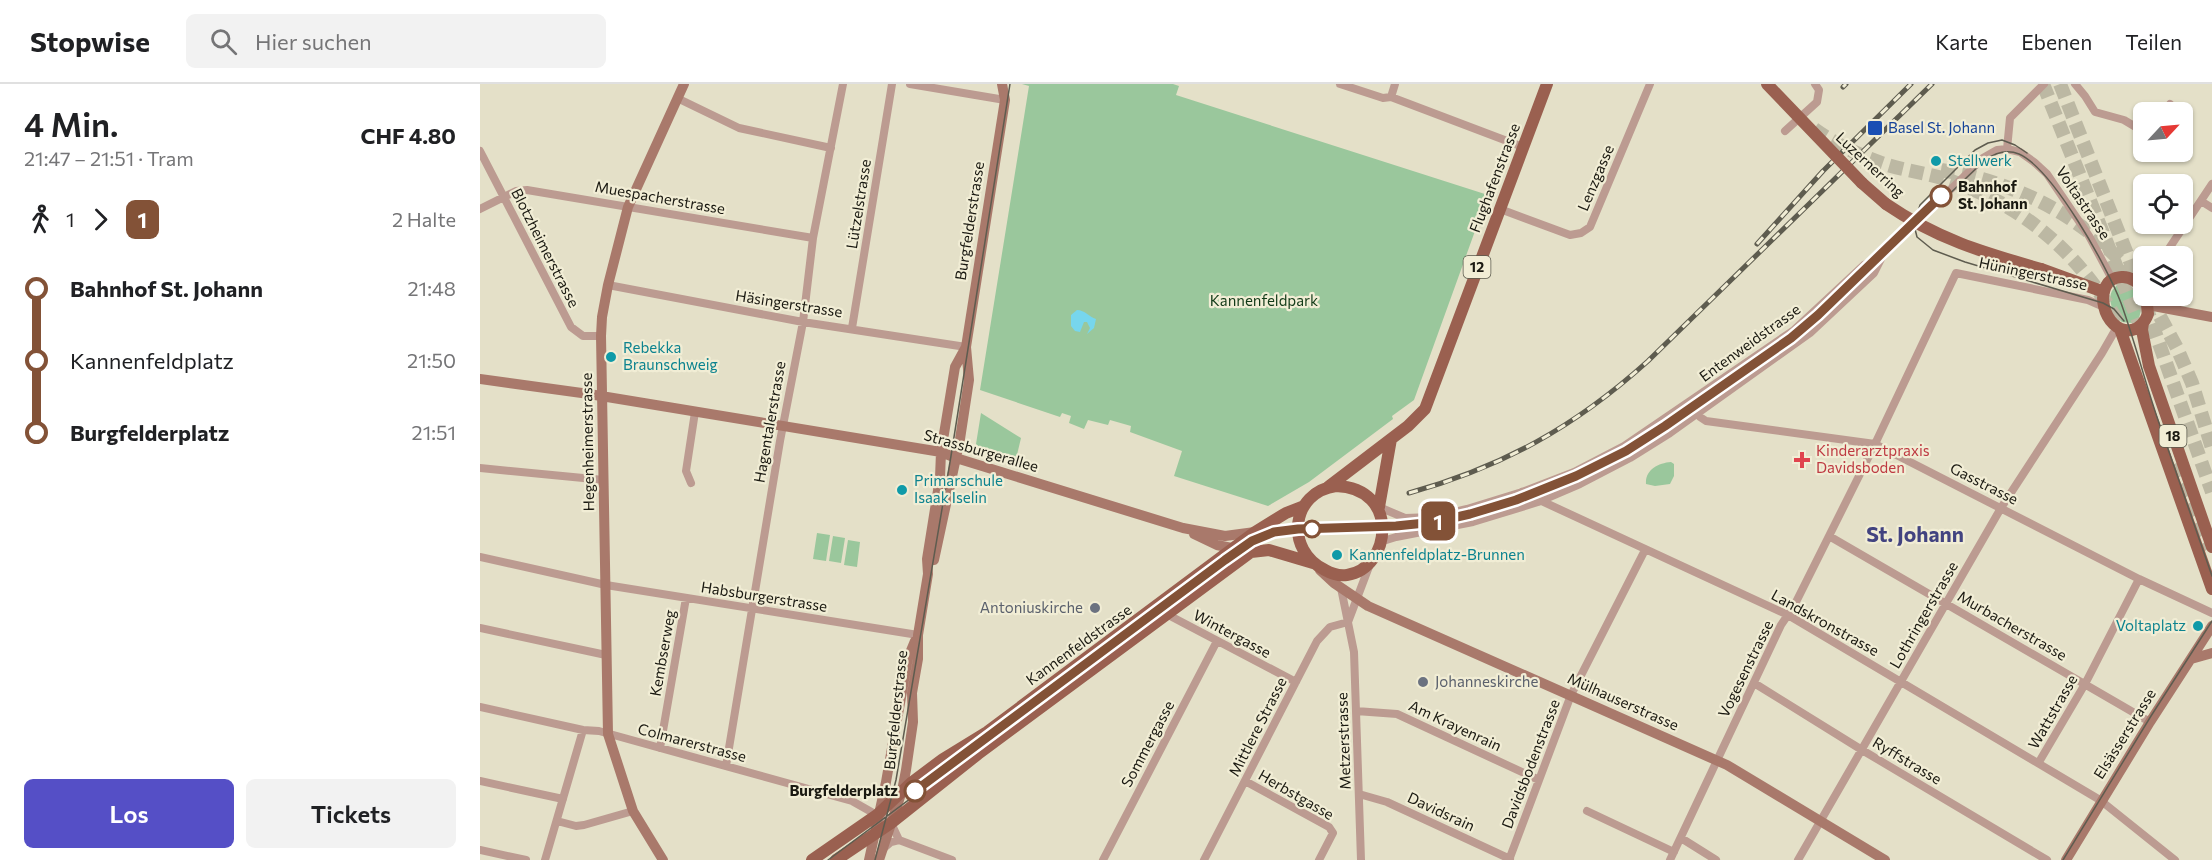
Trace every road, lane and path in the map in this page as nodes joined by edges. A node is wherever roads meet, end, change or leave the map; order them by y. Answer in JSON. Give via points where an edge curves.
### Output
{"nodes":[{"id":1,"x":684,"y":84,"type":"edge"},
{"id":2,"x":843,"y":84,"type":"edge"},
{"id":3,"x":892,"y":84,"type":"edge"},
{"id":4,"x":910,"y":84,"type":"edge"},
{"id":5,"x":1002,"y":84,"type":"edge"},
{"id":6,"x":1012,"y":84,"type":"edge"},
{"id":7,"x":1340,"y":84,"type":"edge"},
{"id":8,"x":1395,"y":84,"type":"edge"},
{"id":9,"x":1547,"y":84,"type":"edge"},
{"id":10,"x":1650,"y":84,"type":"edge"},
{"id":11,"x":1767,"y":84,"type":"edge"},
{"id":12,"x":1815,"y":84,"type":"edge"},
{"id":13,"x":2044,"y":84,"type":"edge"},
{"id":14,"x":2075,"y":84,"type":"edge"},
{"id":15,"x":1391,"y":97,"type":"junction"},
{"id":16,"x":677,"y":98,"type":"junction"},
{"id":17,"x":1005,"y":100,"type":"junction"},
{"id":18,"x":2133,"y":125,"type":"edge"},
{"id":19,"x":1785,"y":131,"type":"dead end"},
{"id":20,"x":1522,"y":147,"type":"junction"},
{"id":21,"x":831,"y":148,"type":"junction"},
{"id":22,"x":2007,"y":149,"type":"junction"},
{"id":23,"x":480,"y":151,"type":"edge"},
{"id":24,"x":2212,"y":184,"type":"edge"},
{"id":25,"x":504,"y":197,"type":"junction"},
{"id":26,"x":2201,"y":201,"type":"junction"},
{"id":27,"x":627,"y":207,"type":"junction"},
{"id":28,"x":2212,"y":208,"type":"edge"},
{"id":29,"x":480,"y":209,"type":"edge"},
{"id":30,"x":1500,"y":209,"type":"junction"},
{"id":31,"x":813,"y":238,"type":"junction"},
{"id":32,"x":2171,"y":246,"type":"edge"},
{"id":33,"x":1882,"y":257,"type":"junction"},
{"id":34,"x":1956,"y":273,"type":"joint"},
{"id":35,"x":2112,"y":279,"type":"junction"},
{"id":36,"x":2133,"y":282,"type":"edge"},
{"id":37,"x":608,"y":285,"type":"junction"},
{"id":38,"x":2104,"y":292,"type":"junction"},
{"id":39,"x":2147,"y":306,"type":"edge"},
{"id":40,"x":2182,"y":306,"type":"edge"},
{"id":41,"x":2104,"y":307,"type":"junction"},
{"id":42,"x":2212,"y":317,"type":"edge"},
{"id":43,"x":802,"y":322,"type":"junction"},
{"id":44,"x":2143,"y":323,"type":"junction"},
{"id":45,"x":852,"y":328,"type":"junction"},
{"id":46,"x":2119,"y":328,"type":"junction"},
{"id":47,"x":601,"y":336,"type":"junction"},
{"id":48,"x":966,"y":347,"type":"junction"},
{"id":49,"x":480,"y":379,"type":"edge"},
{"id":50,"x":603,"y":396,"type":"junction"},
{"id":51,"x":1690,"y":402,"type":"junction"},
{"id":52,"x":695,"y":412,"type":"junction"},
{"id":53,"x":1698,"y":413,"type":"junction"},
{"id":54,"x":782,"y":426,"type":"junction"},
{"id":55,"x":1391,"y":439,"type":"junction"},
{"id":56,"x":1875,"y":444,"type":"junction"},
{"id":57,"x":941,"y":452,"type":"junction"},
{"id":58,"x":956,"y":458,"type":"junction"},
{"id":59,"x":480,"y":468,"type":"edge"},
{"id":60,"x":604,"y":480,"type":"junction"},
{"id":61,"x":691,"y":483,"type":"dead end"},
{"id":62,"x":1328,"y":487,"type":"junction"},
{"id":63,"x":1522,"y":492,"type":"junction"},
{"id":64,"x":1538,"y":502,"type":"junction"},
{"id":65,"x":1304,"y":506,"type":"junction"},
{"id":66,"x":1378,"y":507,"type":"junction"},
{"id":67,"x":2001,"y":508,"type":"junction"},
{"id":68,"x":1183,"y":528,"type":"junction"},
{"id":69,"x":1255,"y":532,"type":"junction"},
{"id":70,"x":1828,"y":536,"type":"junction"},
{"id":71,"x":1380,"y":542,"type":"junction"},
{"id":72,"x":2212,"y":547,"type":"edge"},
{"id":73,"x":1232,"y":549,"type":"junction"},
{"id":74,"x":1645,"y":550,"type":"junction"},
{"id":75,"x":1251,"y":552,"type":"junction"},
{"id":76,"x":480,"y":557,"type":"edge"},
{"id":77,"x":1371,"y":562,"type":"junction"},
{"id":78,"x":1313,"y":563,"type":"junction"},
{"id":79,"x":928,"y":574,"type":"junction"},
{"id":80,"x":2139,"y":579,"type":"junction"},
{"id":81,"x":606,"y":585,"type":"junction"},
{"id":82,"x":1341,"y":588,"type":"junction"},
{"id":83,"x":2212,"y":589,"type":"edge"},
{"id":84,"x":686,"y":598,"type":"junction"},
{"id":85,"x":1358,"y":600,"type":"junction"},
{"id":86,"x":1947,"y":603,"type":"junction"},
{"id":87,"x":753,"y":607,"type":"junction"},
{"id":88,"x":1162,"y":609,"type":"junction"},
{"id":89,"x":2212,"y":613,"type":"edge"},
{"id":90,"x":1788,"y":615,"type":"junction"},
{"id":91,"x":1348,"y":622,"type":"junction"},
{"id":92,"x":2212,"y":626,"type":"edge"},
{"id":93,"x":480,"y":628,"type":"edge"},
{"id":94,"x":918,"y":635,"type":"junction"},
{"id":95,"x":1217,"y":641,"type":"junction"},
{"id":96,"x":2212,"y":653,"type":"edge"},
{"id":97,"x":606,"y":655,"type":"junction"},
{"id":98,"x":2191,"y":659,"type":"junction"},
{"id":99,"x":1296,"y":682,"type":"junction"},
{"id":100,"x":1901,"y":682,"type":"junction"},
{"id":101,"x":1754,"y":684,"type":"junction"},
{"id":102,"x":2085,"y":684,"type":"junction"},
{"id":103,"x":1571,"y":695,"type":"junction"},
{"id":104,"x":480,"y":707,"type":"edge"},
{"id":105,"x":1356,"y":711,"type":"junction"},
{"id":106,"x":2150,"y":722,"type":"junction"},
{"id":107,"x":583,"y":730,"type":"junction"},
{"id":108,"x":608,"y":734,"type":"junction"},
{"id":109,"x":660,"y":748,"type":"junction"},
{"id":110,"x":1862,"y":750,"type":"junction"},
{"id":111,"x":1717,"y":760,"type":"junction"},
{"id":112,"x":2038,"y":762,"type":"junction"},
{"id":113,"x":726,"y":766,"type":"junction"},
{"id":114,"x":1539,"y":780,"type":"junction"},
{"id":115,"x":480,"y":781,"type":"edge"},
{"id":116,"x":1245,"y":781,"type":"junction"},
{"id":117,"x":902,"y":791,"type":"junction"},
{"id":118,"x":1359,"y":794,"type":"junction"},
{"id":119,"x":563,"y":799,"type":"junction"},
{"id":120,"x":2101,"y":801,"type":"junction"},
{"id":121,"x":633,"y":811,"type":"junction"},
{"id":122,"x":1587,"y":811,"type":"dead end"},
{"id":123,"x":877,"y":815,"type":"junction"},
{"id":124,"x":557,"y":821,"type":"junction"},
{"id":125,"x":1820,"y":821,"type":"junction"},
{"id":126,"x":891,"y":823,"type":"junction"},
{"id":127,"x":875,"y":834,"type":"junction"},
{"id":128,"x":1681,"y":838,"type":"junction"},
{"id":129,"x":899,"y":840,"type":"junction"},
{"id":130,"x":853,"y":849,"type":"junction"},
{"id":131,"x":480,"y":850,"type":"edge"},
{"id":132,"x":1674,"y":852,"type":"junction"},
{"id":133,"x":875,"y":857,"type":"edge"},
{"id":134,"x":1510,"y":859,"type":"edge"},
{"id":135,"x":526,"y":860,"type":"edge"},
{"id":136,"x":545,"y":860,"type":"edge"},
{"id":137,"x":663,"y":860,"type":"edge"},
{"id":138,"x":812,"y":860,"type":"edge"},
{"id":139,"x":837,"y":860,"type":"edge"},
{"id":140,"x":952,"y":860,"type":"edge"},
{"id":141,"x":1103,"y":860,"type":"edge"},
{"id":142,"x":1204,"y":860,"type":"edge"},
{"id":143,"x":1319,"y":860,"type":"edge"},
{"id":144,"x":1361,"y":860,"type":"edge"},
{"id":145,"x":1670,"y":860,"type":"edge"},
{"id":146,"x":1716,"y":860,"type":"edge"},
{"id":147,"x":1798,"y":860,"type":"edge"},
{"id":148,"x":1885,"y":860,"type":"edge"},
{"id":149,"x":2048,"y":860,"type":"edge"},
{"id":150,"x":2066,"y":860,"type":"edge"},
{"id":151,"x":2175,"y":860,"type":"edge"}],
"edges":[{"from":1,"to":16,"type":"street","name":"Hegenheimerstrasse"},
{"from":2,"to":21,"type":"street","name":"Hagentalerstrasse"},
{"from":3,"to":45,"type":"street","name":"Lützelstrasse"},
{"from":4,"to":17,"type":"street"},
{"from":5,"to":17,"type":"street","name":"Burgfelderstrasse"},
{"from":6,"to":17,"type":"street","name":"Burgfelderstrasse"},
{"from":7,"to":15,"type":"street"},
{"from":8,"to":15,"type":"street"},
{"from":9,"to":20,"type":"main road","name":"Flughafenstrasse","number":"12"},
{"from":10,"to":30,"type":"street","name":"Lenzgasse","via":[[1590,227],[1570,234]]},
{"from":11,"to":38,"type":"main road","name":"Luzernerring","bridge":true,"via":[[1862,183],[1912,222],[1968,247]]},
{"from":12,"to":19,"type":"street","via":[[1820,90],[1817,102]]},
{"from":13,"to":22,"type":"street","via":[[2010,118]]},
{"from":14,"to":18,"type":"street","via":[[2095,112]]},
{"from":15,"to":20,"type":"street"},
{"from":16,"to":21,"type":"street","via":[[739,128]]},
{"from":16,"to":27,"type":"street","name":"Hegenheimerstrasse"},
{"from":17,"to":48,"type":"street","name":"Burgfelderstrasse"},
{"from":20,"to":30,"type":"main road","name":"Flughafenstrasse","number":"12"},
{"from":21,"to":31,"type":"street","name":"Hagentalerstrasse"},
{"from":22,"to":33,"type":"street","via":[[1983,158]]},
{"from":22,"to":35,"type":"street","name":"Voltastrasse","via":[[2028,157],[2047,174],[2089,236]]},
{"from":23,"to":25,"type":"street","name":"Blotzheimerstrasse"},
{"from":24,"to":26,"type":"street"},
{"from":25,"to":27,"type":"street","name":"Muespacherstrasse","via":[[527,190]]},
{"from":25,"to":29,"type":"street","name":"Muespacherstrasse"},
{"from":25,"to":47,"type":"street","name":"Blotzheimerstrasse","via":[[571,327],[583,336]]},
{"from":26,"to":28,"type":"street"},
{"from":26,"to":32,"type":"street"},
{"from":27,"to":31,"type":"street","name":"Muespacherstrasse"},
{"from":27,"to":37,"type":"street","name":"Hegenheimerstrasse"},
{"from":30,"to":55,"type":"main road","name":"Flughafenstrasse","number":"12","via":[[1425,409]]},
{"from":31,"to":43,"type":"street","name":"Hagentalerstrasse"},
{"from":33,"to":51,"type":"street","name":"Entenweidstrasse","via":[[1863,265],[1794,330]]},
{"from":33,"to":53,"type":"street","name":"Entenweidstrasse","via":[[1874,273],[1810,333]]},
{"from":34,"to":41,"type":"street","name":"Hüningerstrasse","via":[[2088,300]]},
{"from":34,"to":56,"type":"street","name":"Vogesenstrasse"},
{"from":35,"to":36,"type":"main road","via":[[2128,277]]},
{"from":35,"to":38,"type":"main road"},
{"from":37,"to":43,"type":"street","name":"Häsingerstrasse"},
{"from":37,"to":47,"type":"street","name":"Hegenheimerstrasse"},
{"from":38,"to":41,"type":"main road"},
{"from":39,"to":44,"type":"main road","number":"18","via":[[2148,314]]},
{"from":40,"to":42,"type":"street"},
{"from":41,"to":46,"type":"main road","number":"18"},
{"from":43,"to":45,"type":"street","name":"Häsingerstrasse"},
{"from":43,"to":54,"type":"street","name":"Hagentalerstrasse"},
{"from":44,"to":46,"type":"main road","via":[[2134,329]]},
{"from":44,"to":72,"type":"main road","number":"18","via":[[2149,366]]},
{"from":45,"to":48,"type":"street","name":"Häsingerstrasse"},
{"from":46,"to":67,"type":"street","name":"Lothringerstrasse"},
{"from":46,"to":83,"type":"main road","number":"18"},
{"from":47,"to":50,"type":"street","name":"Hegenheimerstrasse"},
{"from":48,"to":57,"type":"street","name":"Burgfelderstrasse","via":[[955,367]]},
{"from":48,"to":58,"type":"street","name":"Burgfelderstrasse","via":[[969,380]]},
{"from":49,"to":50,"type":"street","name":"Strassburgerallee"},
{"from":50,"to":52,"type":"street","name":"Strassburgerallee"},
{"from":50,"to":60,"type":"street","name":"Hegenheimerstrasse"},
{"from":51,"to":53,"type":"street"},
{"from":51,"to":63,"type":"street","name":"Entenweidstrasse","via":[[1624,446],[1574,472]]},
{"from":52,"to":54,"type":"street","name":"Strassburgerallee"},
{"from":52,"to":61,"type":"street","via":[[686,471]]},
{"from":53,"to":56,"type":"street","name":"Gasstrasse","via":[[1710,422]]},
{"from":53,"to":64,"type":"street","name":"Entenweidstrasse","via":[[1630,458]]},
{"from":54,"to":57,"type":"street","name":"Strassburgerallee"},
{"from":54,"to":87,"type":"street","name":"Hagentalerstrasse"},
{"from":55,"to":62,"type":"main road","name":"Flughafenstrasse","number":"12"},
{"from":55,"to":66,"type":"main road"},
{"from":56,"to":67,"type":"street","name":"Gasstrasse"},
{"from":56,"to":70,"type":"street","name":"Vogesenstrasse"},
{"from":57,"to":58,"type":"street","name":"Strassburgerallee"},
{"from":57,"to":79,"type":"street","name":"Burgfelderstrasse"},
{"from":58,"to":68,"type":"street","name":"Strassburgerallee"},
{"from":58,"to":79,"type":"street","name":"Burgfelderstrasse"},
{"from":59,"to":60,"type":"street"},
{"from":60,"to":81,"type":"street","name":"Hegenheimerstrasse"},
{"from":62,"to":65,"type":"main road"},
{"from":62,"to":66,"type":"main road","via":[[1360,490]]},
{"from":63,"to":64,"type":"street","name":"Landskronstrasse"},
{"from":63,"to":66,"type":"street","name":"Entenweidstrasse","via":[[1420,518],[1405,518]]},
{"from":64,"to":71,"type":"street","name":"Entenweidstrasse","via":[[1473,522]]},
{"from":64,"to":74,"type":"street","name":"Landskronstrasse"},
{"from":65,"to":69,"type":"main road","name":"Kannenfeldstrasse"},
{"from":65,"to":78,"type":"main road","via":[[1298,538]]},
{"from":66,"to":71,"type":"main road","via":[[1383,527]]},
{"from":67,"to":80,"type":"street","name":"Gasstrasse"},
{"from":67,"to":86,"type":"street","name":"Lothringerstrasse"},
{"from":68,"to":69,"type":"street","name":"Strassburgerallee","via":[[1225,536]]},
{"from":68,"to":73,"type":"street","name":"Strassburgerallee"},
{"from":69,"to":73,"type":"main road","name":"Kannenfeldstrasse"},
{"from":70,"to":86,"type":"street","name":"Murbacherstrasse"},
{"from":70,"to":90,"type":"street","name":"Vogesenstrasse"},
{"from":71,"to":77,"type":"main road"},
{"from":73,"to":75,"type":"street","name":"Strassburgerallee"},
{"from":73,"to":88,"type":"main road","name":"Kannenfeldstrasse"},
{"from":74,"to":90,"type":"street","name":"Landskronstrasse"},
{"from":74,"to":103,"type":"street","name":"Davidsbodenstrasse"},
{"from":75,"to":78,"type":"main road","via":[[1269,550]]},
{"from":75,"to":88,"type":"main road","name":"Kannenfeldstrasse"},
{"from":76,"to":81,"type":"street","name":"Habsburgerstrasse"},
{"from":77,"to":78,"type":"main road","via":[[1357,572],[1342,575],[1329,573]]},
{"from":77,"to":85,"type":"street"},
{"from":78,"to":82,"type":"street","name":"Mülhauserstrasse"},
{"from":79,"to":94,"type":"street","name":"Burgfelderstrasse"},
{"from":80,"to":89,"type":"street","name":"Gasstrasse"},
{"from":80,"to":102,"type":"street","name":"Wattstrasse"},
{"from":81,"to":84,"type":"street","name":"Habsburgerstrasse"},
{"from":81,"to":97,"type":"street","name":"Hegenheimerstrasse"},
{"from":82,"to":85,"type":"street","name":"Mülhauserstrasse"},
{"from":82,"to":91,"type":"street","name":"Metzerstrasse"},
{"from":84,"to":87,"type":"street","name":"Habsburgerstrasse"},
{"from":84,"to":109,"type":"street","name":"Kembserweg"},
{"from":85,"to":91,"type":"street"},
{"from":85,"to":103,"type":"street","name":"Mülhauserstrasse"},
{"from":86,"to":100,"type":"street","name":"Lothringerstrasse"},
{"from":86,"to":102,"type":"street","name":"Murbacherstrasse"},
{"from":87,"to":94,"type":"street","name":"Habsburgerstrasse"},
{"from":87,"to":113,"type":"street","name":"Hagentalerstrasse"},
{"from":88,"to":95,"type":"street","name":"Wintergasse"},
{"from":88,"to":117,"type":"main road","name":"Kannenfeldstrasse","via":[[987,732],[942,759]]},
{"from":88,"to":126,"type":"main road","name":"Kannenfeldstrasse"},
{"from":90,"to":100,"type":"street","name":"Landskronstrasse"},
{"from":90,"to":101,"type":"street","name":"Vogesenstrasse"},
{"from":91,"to":99,"type":"street","name":"Mittlere Strasse","via":[[1336,624],[1323,633]]},
{"from":91,"to":105,"type":"street","name":"Metzerstrasse","via":[[1354,652]]},
{"from":92,"to":98,"type":"street","name":"Elsässerstrasse"},
{"from":93,"to":97,"type":"street"},
{"from":94,"to":117,"type":"street","name":"Burgfelderstrasse","via":[[913,722]]},
{"from":94,"to":123,"type":"street","name":"Burgfelderstrasse","via":[[908,658]]},
{"from":95,"to":99,"type":"street","name":"Wintergasse"},
{"from":95,"to":141,"type":"street","name":"Sommergasse"},
{"from":96,"to":98,"type":"street"},
{"from":97,"to":108,"type":"street","name":"Hegenheimerstrasse"},
{"from":98,"to":106,"type":"street","name":"Elsässerstrasse"},
{"from":99,"to":116,"type":"street","name":"Mittlere Strasse"},
{"from":100,"to":110,"type":"street","name":"Lothringerstrasse"},
{"from":100,"to":112,"type":"street","name":"Landskronstrasse"},
{"from":101,"to":110,"type":"street","name":"Ryffstrasse"},
{"from":101,"to":111,"type":"street","name":"Vogesenstrasse"},
{"from":102,"to":106,"type":"street","name":"Murbacherstrasse"},
{"from":102,"to":112,"type":"street","name":"Wattstrasse"},
{"from":103,"to":111,"type":"street","name":"Mülhauserstrasse"},
{"from":103,"to":114,"type":"street","name":"Davidsbodenstrasse"},
{"from":104,"to":107,"type":"street","name":"Colmarerstrasse"},
{"from":105,"to":114,"type":"street","name":"Am Krayenrain","via":[[1398,714]]},
{"from":105,"to":118,"type":"street","name":"Metzerstrasse"},
{"from":106,"to":120,"type":"street","name":"Elsässerstrasse"},
{"from":107,"to":108,"type":"street","name":"Colmarerstrasse"},
{"from":107,"to":119,"type":"street"},
{"from":108,"to":109,"type":"street","name":"Colmarerstrasse"},
{"from":108,"to":121,"type":"street","name":"Hegenheimerstrasse"},
{"from":109,"to":113,"type":"street","name":"Colmarerstrasse"},
{"from":110,"to":125,"type":"street","name":"Lothringerstrasse"},
{"from":110,"to":149,"type":"street","name":"Ryffstrasse"},
{"from":111,"to":125,"type":"street","name":"Mülhauserstrasse"},
{"from":111,"to":128,"type":"street","name":"Vogesenstrasse"},
{"from":112,"to":120,"type":"street","name":"Landskronstrasse"},
{"from":113,"to":123,"type":"street","name":"Colmarerstrasse","via":[[852,801]]},
{"from":114,"to":134,"type":"street","name":"Davidsbodenstrasse"},
{"from":115,"to":119,"type":"street"},
{"from":116,"to":142,"type":"street","name":"Mittlere Strasse"},
{"from":116,"to":143,"type":"street","name":"Herbstgasse","via":[[1329,827],[1333,833]]},
{"from":117,"to":123,"type":"main road","name":"Kannenfeldstrasse"},
{"from":117,"to":126,"type":"street","name":"Burgfelderstrasse"},
{"from":118,"to":134,"type":"street","name":"Davidsrain","via":[[1387,802]]},
{"from":118,"to":144,"type":"street","name":"Metzerstrasse"},
{"from":119,"to":124,"type":"street"},
{"from":120,"to":150,"type":"street","name":"Elsässerstrasse"},
{"from":120,"to":151,"type":"street","name":"Landskronstrasse"},
{"from":121,"to":124,"type":"street","via":[[584,825]]},
{"from":121,"to":137,"type":"street","name":"Hegenheimerstrasse"},
{"from":122,"to":132,"type":"street"},
{"from":123,"to":126,"type":"street","name":"Colmarerstrasse"},
{"from":123,"to":127,"type":"street","name":"Burgfelderstrasse"},
{"from":123,"to":138,"type":"main road","name":"Kannenfeldstrasse"},
{"from":124,"to":136,"type":"street"},
{"from":125,"to":147,"type":"street","name":"Lothringerstrasse"},
{"from":125,"to":148,"type":"street","name":"Mülhauserstrasse"},
{"from":126,"to":127,"type":"main road","name":"Kannenfeldstrasse"},
{"from":126,"to":129,"type":"street"},
{"from":126,"to":133,"type":"street","name":"Burgfelderstrasse"},
{"from":127,"to":130,"type":"main road","name":"Kannenfeldstrasse"},
{"from":127,"to":133,"type":"street","name":"Burgfelderstrasse"},
{"from":128,"to":132,"type":"street","name":"Vogesenstrasse"},
{"from":128,"to":146,"type":"street"},
{"from":129,"to":133,"type":"street"},
{"from":129,"to":140,"type":"street"},
{"from":130,"to":133,"type":"street"},
{"from":130,"to":139,"type":"main road","name":"Kannenfeldstrasse"},
{"from":131,"to":135,"type":"street"},
{"from":132,"to":145,"type":"street","name":"Vogesenstrasse"}]}
